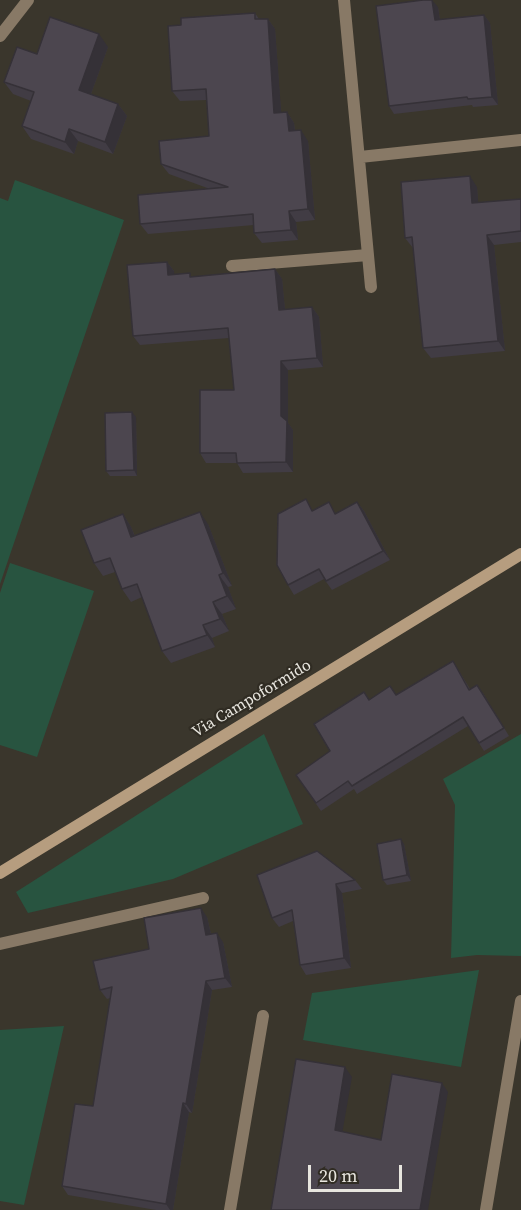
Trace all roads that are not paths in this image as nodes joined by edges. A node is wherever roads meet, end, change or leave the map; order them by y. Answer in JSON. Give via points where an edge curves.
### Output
{"nodes":[{"id":1,"x":28,"y":0,"type":"edge"},
{"id":2,"x":344,"y":0,"type":"edge"},
{"id":3,"x":0,"y":36,"type":"edge"},
{"id":4,"x":521,"y":140,"type":"edge"},
{"id":5,"x":360,"y":157,"type":"junction"},
{"id":6,"x":368,"y":255,"type":"junction"},
{"id":7,"x":232,"y":267,"type":"dead end"},
{"id":8,"x":371,"y":287,"type":"dead end"},
{"id":9,"x":521,"y":554,"type":"edge"},
{"id":10,"x":0,"y":873,"type":"edge"},
{"id":11,"x":202,"y":898,"type":"dead end"},
{"id":12,"x":0,"y":944,"type":"edge"},
{"id":13,"x":521,"y":1001,"type":"edge"},
{"id":14,"x":263,"y":1016,"type":"dead end"},
{"id":15,"x":230,"y":1210,"type":"edge"},
{"id":16,"x":486,"y":1210,"type":"edge"}],
"edges":[{"from":1,"to":3,"type":"street"},
{"from":2,"to":5,"type":"street"},
{"from":4,"to":5,"type":"street"},
{"from":5,"to":6,"type":"street"},
{"from":6,"to":7,"type":"street"},
{"from":6,"to":8,"type":"street"},
{"from":9,"to":10,"type":"main road","name":"Via Campoformido"},
{"from":11,"to":12,"type":"street"},
{"from":13,"to":16,"type":"street"},
{"from":14,"to":15,"type":"street"}]}
